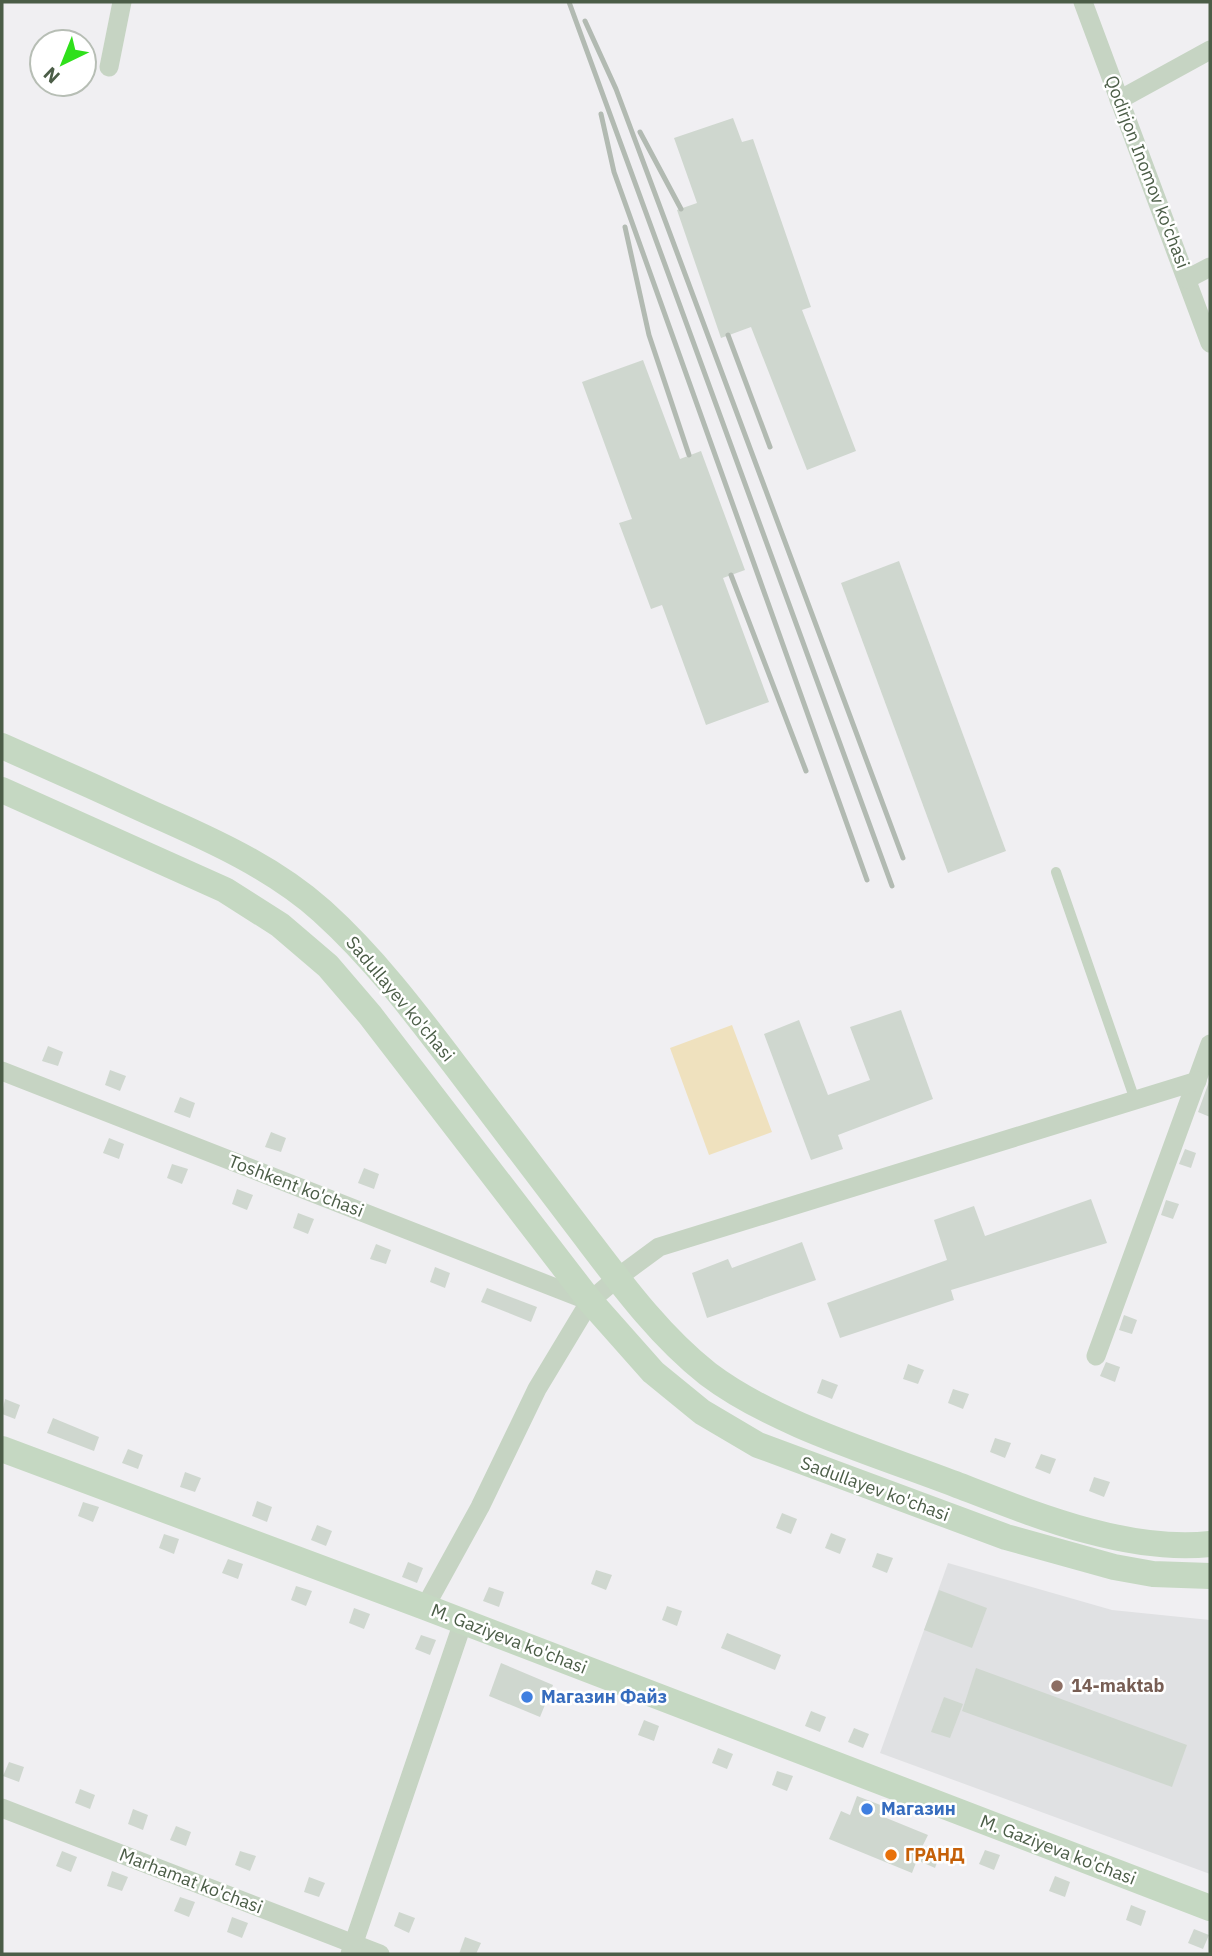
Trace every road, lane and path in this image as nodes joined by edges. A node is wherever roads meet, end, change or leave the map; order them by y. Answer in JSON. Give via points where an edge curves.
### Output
{"nodes":[{"id":1,"x":122,"y":2,"type":"edge"},
{"id":2,"x":1083,"y":2,"type":"edge"},
{"id":3,"x":1210,"y":50,"type":"edge"},
{"id":4,"x":109,"y":66,"type":"dead end"},
{"id":5,"x":1119,"y":100,"type":"junction"},
{"id":6,"x":1210,"y":267,"type":"edge"},
{"id":7,"x":1187,"y":279,"type":"junction"},
{"id":8,"x":1210,"y":343,"type":"edge"},
{"id":9,"x":2,"y":746,"type":"edge"},
{"id":10,"x":2,"y":790,"type":"edge"},
{"id":11,"x":1056,"y":872,"type":"dead end"},
{"id":12,"x":1210,"y":1044,"type":"edge"},
{"id":13,"x":2,"y":1071,"type":"edge"},
{"id":14,"x":1196,"y":1081,"type":"junction"},
{"id":15,"x":1135,"y":1100,"type":"junction"},
{"id":16,"x":617,"y":1278,"type":"junction"},
{"id":17,"x":590,"y":1301,"type":"junction"},
{"id":18,"x":1096,"y":1356,"type":"dead end"},
{"id":19,"x":2,"y":1449,"type":"edge"},
{"id":20,"x":1210,"y":1544,"type":"edge"},
{"id":21,"x":1210,"y":1576,"type":"edge"},
{"id":22,"x":425,"y":1607,"type":"junction"},
{"id":23,"x":463,"y":1622,"type":"junction"},
{"id":24,"x":2,"y":1808,"type":"edge"},
{"id":25,"x":1210,"y":1908,"type":"edge"},
{"id":26,"x":352,"y":1949,"type":"edge"},
{"id":27,"x":380,"y":1954,"type":"edge"}],
"edges":[{"from":1,"to":4,"type":"street"},
{"from":2,"to":5,"type":"street","name":"Qodirjon Inomov ko'chasi"},
{"from":3,"to":5,"type":"street"},
{"from":5,"to":7,"type":"street","name":"Qodirjon Inomov ko'chasi"},
{"from":6,"to":7,"type":"street"},
{"from":7,"to":8,"type":"street","name":"Qodirjon Inomov ko'chasi"},
{"from":9,"to":16,"type":"main road","name":"Sadullayev ko'chasi","via":[[247,859],[320,909],[407,1002]]},
{"from":10,"to":17,"type":"main road","name":"Sadullayev ko'chasi","via":[[225,890],[300,941],[370,1015]]},
{"from":11,"to":15,"type":"lane"},
{"from":12,"to":14,"type":"street"},
{"from":13,"to":17,"type":"street","name":"Toshkent ko'chasi"},
{"from":14,"to":15,"type":"street"},
{"from":14,"to":18,"type":"street"},
{"from":15,"to":16,"type":"street","via":[[659,1247]]},
{"from":16,"to":17,"type":"street"},
{"from":16,"to":20,"type":"main road","name":"Sadullayev ko'chasi","via":[[683,1352],[763,1407],[1011,1506],[1084,1529],[1160,1544]]},
{"from":17,"to":21,"type":"main road","name":"Sadullayev ko'chasi","via":[[676,1393],[758,1445],[1077,1559],[1153,1574]]},
{"from":17,"to":22,"type":"street","via":[[537,1389]]},
{"from":19,"to":22,"type":"main road","name":"M. Gaziyeva ko'chasi"},
{"from":22,"to":23,"type":"main road","name":"M. Gaziyeva ko'chasi"},
{"from":23,"to":25,"type":"main road","name":"M. Gaziyeva ko'chasi"},
{"from":23,"to":26,"type":"street"},
{"from":24,"to":26,"type":"street","name":"Marhamat ko'chasi"},
{"from":26,"to":27,"type":"street","name":"Marhamat ko'chasi"}]}
